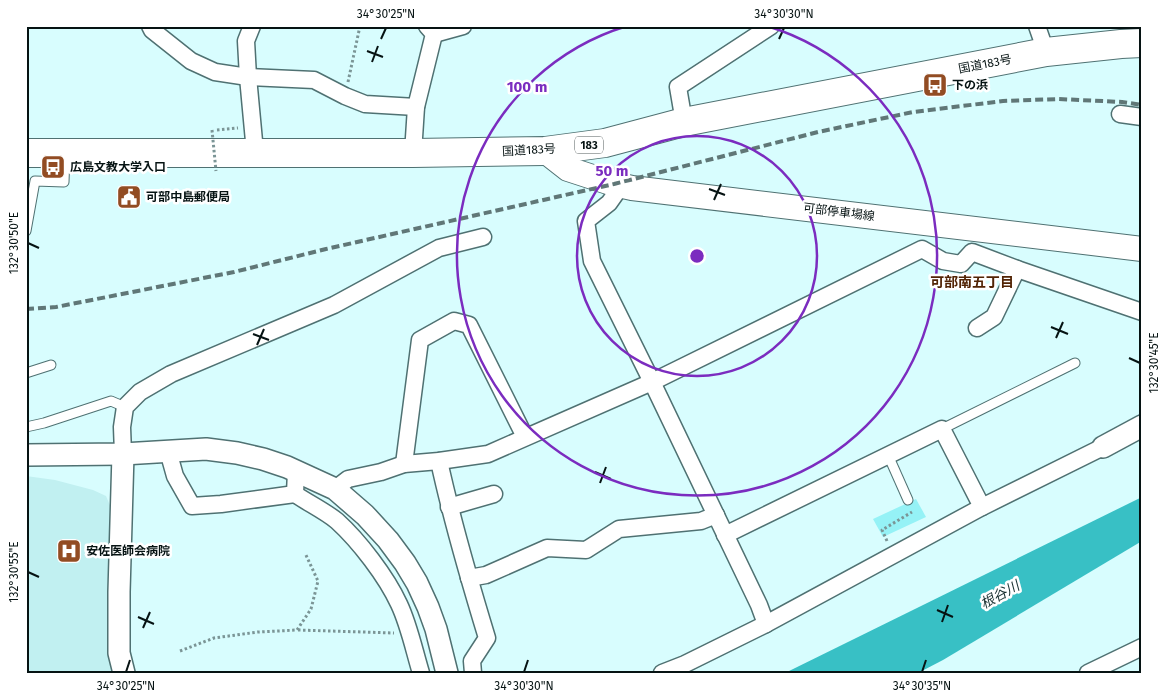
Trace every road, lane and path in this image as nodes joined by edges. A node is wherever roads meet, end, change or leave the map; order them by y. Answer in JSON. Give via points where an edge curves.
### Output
{"nodes":[{"id":1,"x":150,"y":26,"type":"edge"},
{"id":2,"x":252,"y":26,"type":"edge"},
{"id":3,"x":360,"y":26,"type":"edge"},
{"id":4,"x":463,"y":26,"type":"edge"},
{"id":5,"x":771,"y":26,"type":"edge"},
{"id":6,"x":1037,"y":26,"type":"edge"},
{"id":7,"x":431,"y":30,"type":"edge"},
{"id":8,"x":1142,"y":43,"type":"edge"},
{"id":9,"x":1046,"y":52,"type":"junction"},
{"id":10,"x":248,"y":78,"type":"junction"},
{"id":11,"x":345,"y":96,"type":"junction"},
{"id":12,"x":416,"y":107,"type":"junction"},
{"id":13,"x":1120,"y":114,"type":"dead end"},
{"id":14,"x":1142,"y":117,"type":"edge"},
{"id":15,"x":684,"y":122,"type":"junction"},
{"id":16,"x":243,"y":127,"type":"dead end"},
{"id":17,"x":65,"y":152,"type":"junction"},
{"id":18,"x":255,"y":152,"type":"junction"},
{"id":19,"x":545,"y":152,"type":"junction"},
{"id":20,"x":26,"y":153,"type":"edge"},
{"id":21,"x":412,"y":153,"type":"junction"},
{"id":22,"x":216,"y":171,"type":"dead end"},
{"id":23,"x":621,"y":186,"type":"junction"},
{"id":24,"x":26,"y":231,"type":"edge"},
{"id":25,"x":484,"y":237,"type":"dead end"},
{"id":26,"x":1142,"y":249,"type":"edge"},
{"id":27,"x":1016,"y":269,"type":"junction"},
{"id":28,"x":1142,"y":312,"type":"edge"},
{"id":29,"x":977,"y":328,"type":"dead end"},
{"id":30,"x":1075,"y":363,"type":"dead end"},
{"id":31,"x":51,"y":365,"type":"dead end"},
{"id":32,"x":26,"y":372,"type":"edge"},
{"id":33,"x":652,"y":382,"type":"junction"},
{"id":34,"x":125,"y":407,"type":"junction"},
{"id":35,"x":1142,"y":426,"type":"edge"},
{"id":36,"x":26,"y":427,"type":"edge"},
{"id":37,"x":942,"y":429,"type":"junction"},
{"id":38,"x":1142,"y":435,"type":"edge"},
{"id":39,"x":525,"y":437,"type":"junction"},
{"id":40,"x":1103,"y":447,"type":"junction"},
{"id":41,"x":168,"y":451,"type":"junction"},
{"id":42,"x":123,"y":454,"type":"junction"},
{"id":43,"x":26,"y":455,"type":"edge"},
{"id":44,"x":888,"y":455,"type":"junction"},
{"id":45,"x":439,"y":461,"type":"junction"},
{"id":46,"x":404,"y":464,"type":"junction"},
{"id":47,"x":296,"y":471,"type":"junction"},
{"id":48,"x":335,"y":489,"type":"junction"},
{"id":49,"x":296,"y":494,"type":"junction"},
{"id":50,"x":494,"y":494,"type":"dead end"},
{"id":51,"x":908,"y":500,"type":"joint"},
{"id":52,"x":450,"y":507,"type":"junction"},
{"id":53,"x":982,"y":507,"type":"junction"},
{"id":54,"x":716,"y":515,"type":"junction"},
{"id":55,"x":725,"y":535,"type":"junction"},
{"id":56,"x":305,"y":553,"type":"dead end"},
{"id":57,"x":893,"y":555,"type":"junction"},
{"id":58,"x":469,"y":578,"type":"junction"},
{"id":59,"x":766,"y":624,"type":"junction"},
{"id":60,"x":297,"y":630,"type":"junction"},
{"id":61,"x":410,"y":634,"type":"junction"},
{"id":62,"x":1142,"y":647,"type":"edge"},
{"id":63,"x":180,"y":651,"type":"dead end"},
{"id":64,"x":124,"y":673,"type":"edge"},
{"id":65,"x":421,"y":673,"type":"edge"},
{"id":66,"x":447,"y":673,"type":"edge"},
{"id":67,"x":473,"y":673,"type":"edge"},
{"id":68,"x":662,"y":673,"type":"edge"},
{"id":69,"x":1088,"y":673,"type":"edge"}],
"edges":[{"from":1,"to":10,"type":"street","via":[[190,61],[215,72]]},
{"from":2,"to":10,"type":"street","via":[[246,41]]},
{"from":3,"to":11,"type":"path"},
{"from":4,"to":7,"type":"street"},
{"from":5,"to":15,"type":"street","via":[[678,87]]},
{"from":6,"to":9,"type":"street"},
{"from":7,"to":12,"type":"street"},
{"from":8,"to":9,"type":"highway","name":"国道183号","number":"183"},
{"from":9,"to":15,"type":"highway","name":"国道183号","number":"183"},
{"from":10,"to":11,"type":"street","via":[[314,80]]},
{"from":10,"to":18,"type":"street"},
{"from":11,"to":12,"type":"street","via":[[365,104]]},
{"from":12,"to":21,"type":"street"},
{"from":13,"to":14,"type":"street"},
{"from":15,"to":19,"type":"highway","name":"国道183号","number":"183","via":[[605,143]]},
{"from":16,"to":22,"type":"path","bridge":true,"via":[[212,130]]},
{"from":17,"to":18,"type":"highway","name":"国道183号","number":"183"},
{"from":17,"to":20,"type":"highway","name":"国道183号","number":"183"},
{"from":17,"to":24,"type":"lane","via":[[64,182],[35,181]]},
{"from":18,"to":21,"type":"highway","name":"国道183号","number":"183"},
{"from":19,"to":21,"type":"highway","name":"国道183号","number":"183"},
{"from":19,"to":23,"type":"main road","name":"可部停車場線","via":[[568,169]]},
{"from":23,"to":26,"type":"main road","name":"可部停車場線"},
{"from":23,"to":33,"type":"street","via":[[610,203],[586,220],[592,261]]},
{"from":25,"to":34,"type":"street","via":[[439,248],[334,305],[171,374],[140,392]]},
{"from":27,"to":28,"type":"street"},
{"from":27,"to":29,"type":"street","via":[[994,318]]},
{"from":27,"to":33,"type":"street","via":[[972,252],[961,264],[944,261],[922,249]]},
{"from":30,"to":37,"type":"lane"},
{"from":31,"to":32,"type":"lane"},
{"from":33,"to":39,"type":"street"},
{"from":33,"to":54,"type":"street"},
{"from":34,"to":36,"type":"lane","via":[[111,401]]},
{"from":34,"to":42,"type":"street"},
{"from":35,"to":40,"type":"street"},
{"from":37,"to":44,"type":"street"},
{"from":37,"to":53,"type":"street"},
{"from":38,"to":40,"type":"street"},
{"from":39,"to":45,"type":"street","via":[[488,454]]},
{"from":39,"to":46,"type":"street","via":[[469,325],[454,321],[420,340]]},
{"from":40,"to":53,"type":"street"},
{"from":41,"to":42,"type":"street"},
{"from":41,"to":47,"type":"street","via":[[206,449],[237,453]]},
{"from":41,"to":49,"type":"street","via":[[175,476],[192,506]]},
{"from":42,"to":43,"type":"street"},
{"from":42,"to":64,"type":"street","via":[[118,592],[119,653]]},
{"from":44,"to":51,"type":"lane"},
{"from":44,"to":55,"type":"street"},
{"from":45,"to":46,"type":"street"},
{"from":45,"to":52,"type":"street"},
{"from":46,"to":48,"type":"street","via":[[348,479]]},
{"from":47,"to":48,"type":"street"},
{"from":47,"to":49,"type":"street"},
{"from":48,"to":66,"type":"street","via":[[365,514],[405,563],[428,607]]},
{"from":49,"to":61,"type":"street","via":[[336,520],[360,545],[399,603]]},
{"from":50,"to":52,"type":"street"},
{"from":51,"to":57,"type":"path","via":[[913,511],[882,530]]},
{"from":52,"to":58,"type":"street"},
{"from":53,"to":57,"type":"street"},
{"from":54,"to":55,"type":"street"},
{"from":54,"to":58,"type":"street","via":[[701,521],[619,529],[586,550],[548,548],[486,575]]},
{"from":55,"to":59,"type":"street"},
{"from":56,"to":60,"type":"path","via":[[318,581],[311,609]]},
{"from":57,"to":59,"type":"street"},
{"from":58,"to":67,"type":"street","via":[[487,638],[472,661]]},
{"from":59,"to":68,"type":"street"},
{"from":60,"to":61,"type":"path"},
{"from":60,"to":63,"type":"path","via":[[214,638]]},
{"from":61,"to":65,"type":"street"},
{"from":62,"to":69,"type":"street"}]}
